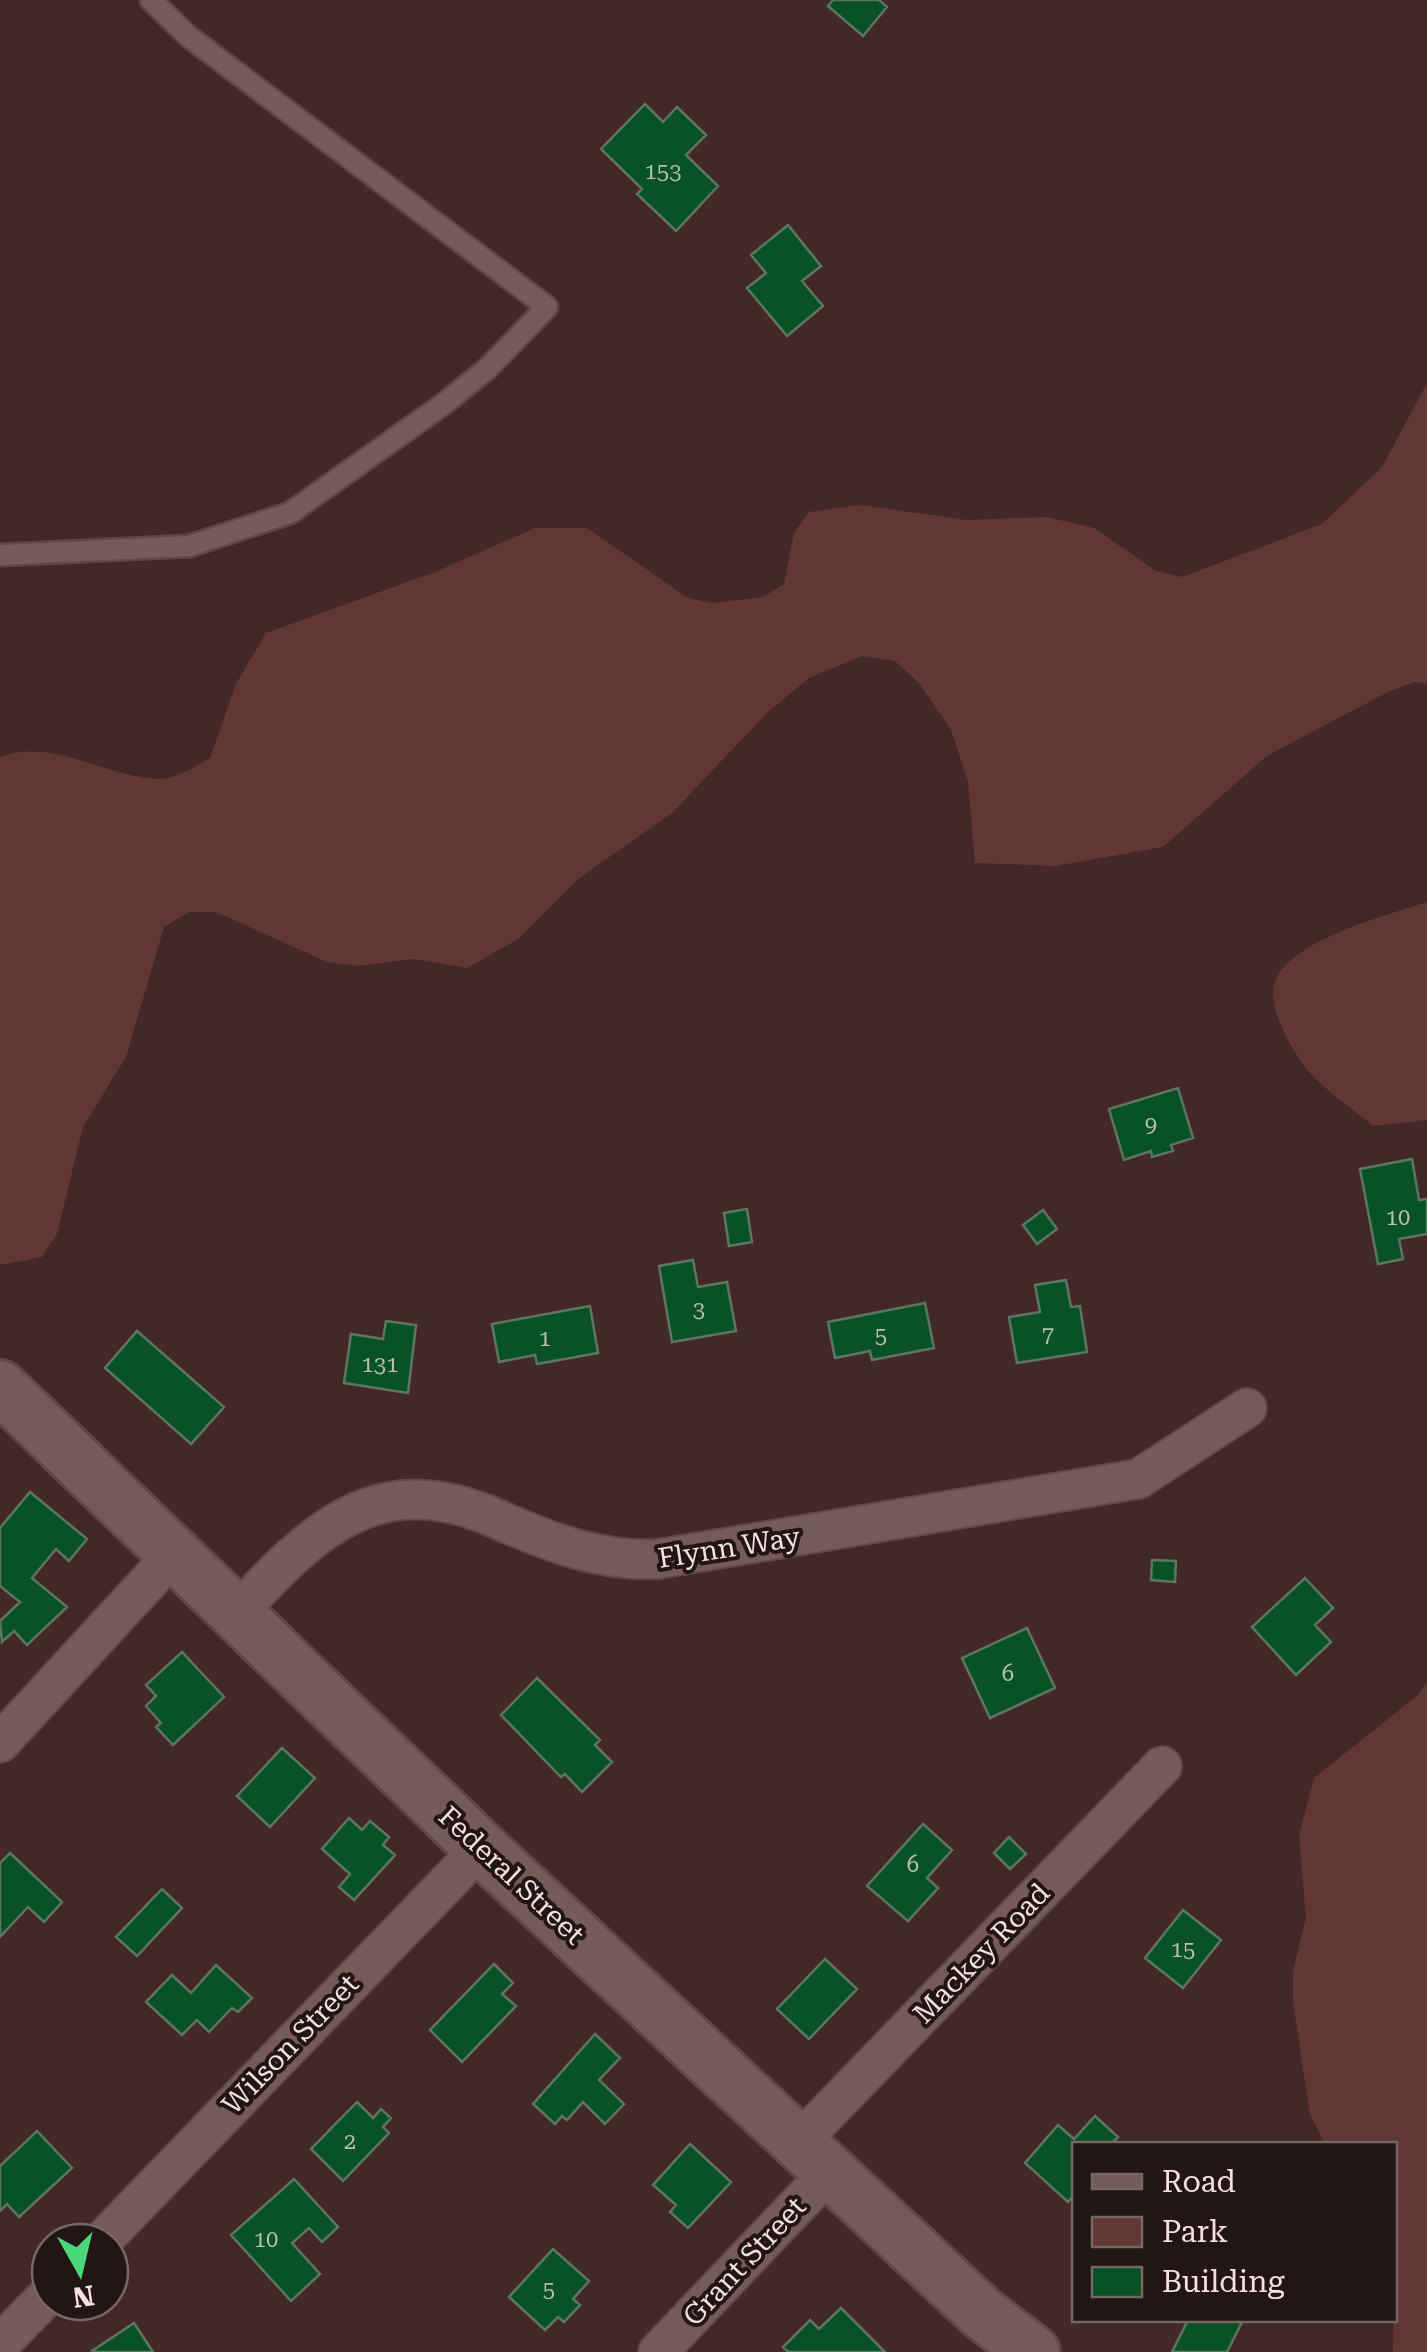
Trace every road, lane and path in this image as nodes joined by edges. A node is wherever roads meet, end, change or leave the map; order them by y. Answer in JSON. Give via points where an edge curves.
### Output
{"nodes":[{"id":1,"x":150,"y":0,"type":"edge"},
{"id":2,"x":0,"y":555,"type":"edge"},
{"id":3,"x":0,"y":1387,"type":"edge"},
{"id":4,"x":1247,"y":1408,"type":"dead end"},
{"id":5,"x":173,"y":1555,"type":"junction"},
{"id":6,"x":237,"y":1613,"type":"junction"},
{"id":7,"x":0,"y":1743,"type":"edge"},
{"id":8,"x":1162,"y":1766,"type":"dead end"},
{"id":9,"x":481,"y":1848,"type":"junction"},
{"id":10,"x":816,"y":2156,"type":"junction"},
{"id":11,"x":120,"y":2222,"type":"edge"},
{"id":12,"x":30,"y":2314,"type":"edge"},
{"id":13,"x":0,"y":2344,"type":"edge"},
{"id":14,"x":658,"y":2352,"type":"edge"},
{"id":15,"x":1033,"y":2352,"type":"edge"}],
"edges":[{"from":1,"to":2,"type":"lane","via":[[188,36],[547,307],[445,403],[290,512],[189,546]]},
{"from":3,"to":5,"type":"street","name":"Federal Street"},
{"from":4,"to":6,"type":"street","name":"Flynn Way","via":[[1138,1479],[658,1559],[593,1554],[456,1503],[397,1499],[325,1526]]},
{"from":5,"to":6,"type":"street","name":"Federal Street"},
{"from":5,"to":7,"type":"street"},
{"from":6,"to":9,"type":"street","name":"Federal Street"},
{"from":8,"to":10,"type":"street","name":"Mackey Road"},
{"from":9,"to":10,"type":"street","name":"Federal Street"},
{"from":9,"to":11,"type":"street","name":"Wilson Street"},
{"from":10,"to":14,"type":"street","name":"Grant Street"},
{"from":10,"to":15,"type":"street","name":"Federal Street","via":[[982,2314]]},
{"from":12,"to":13,"type":"street"}]}
